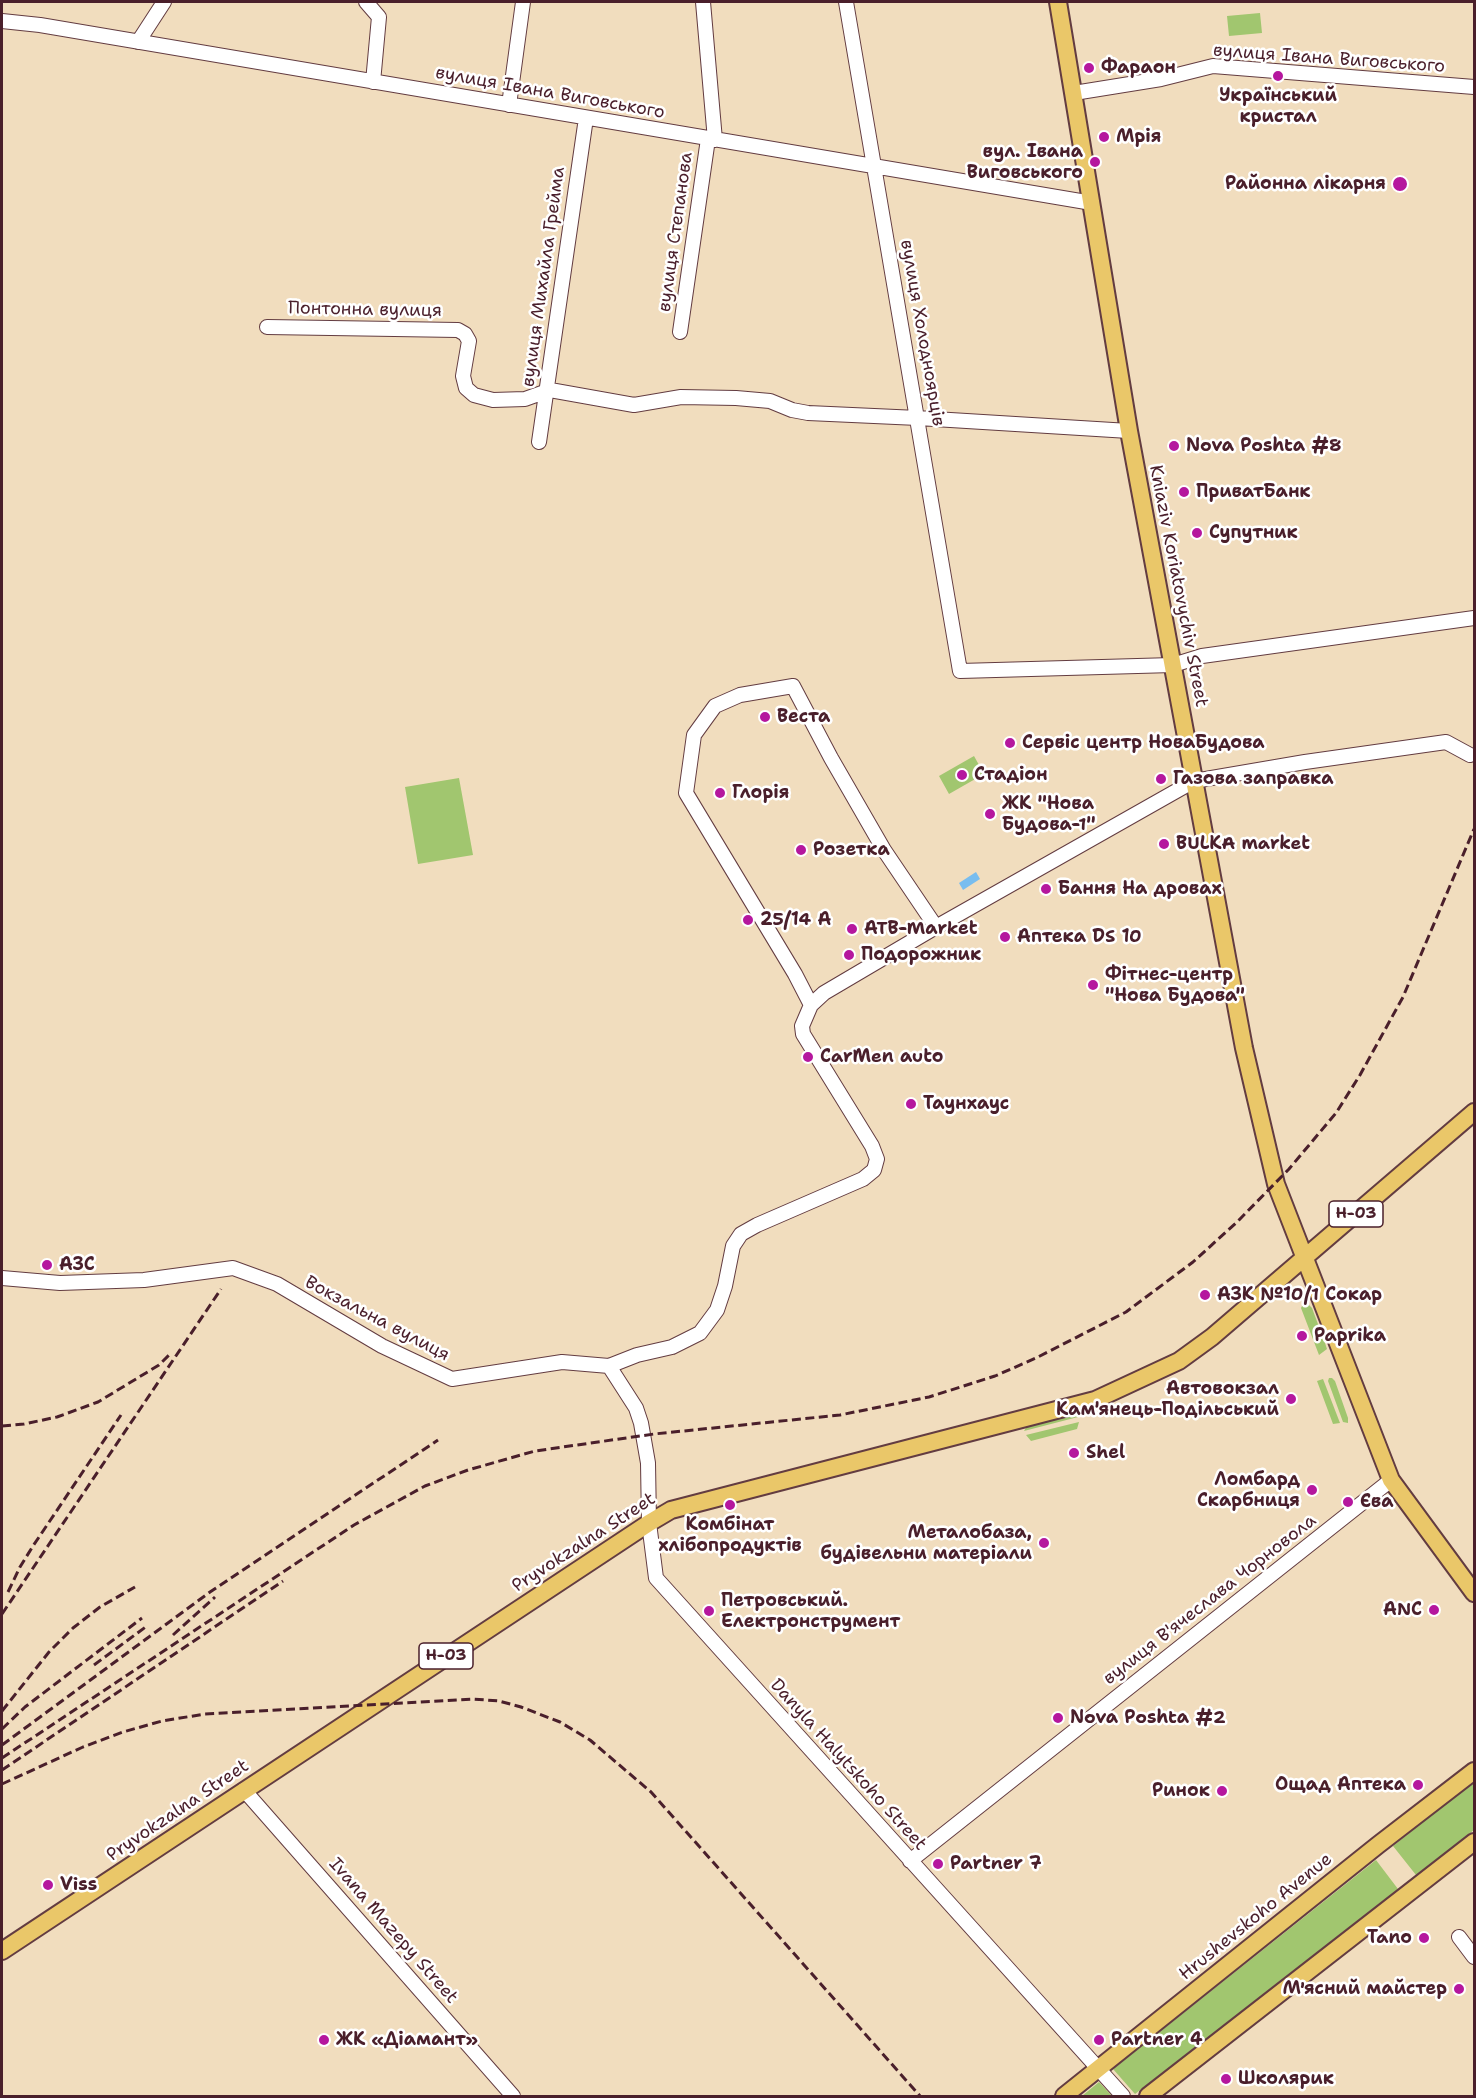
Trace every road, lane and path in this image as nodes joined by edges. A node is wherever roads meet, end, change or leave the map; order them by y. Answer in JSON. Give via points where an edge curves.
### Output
{"nodes":[{"id":1,"x":165,"y":2,"type":"edge"},
{"id":2,"x":366,"y":2,"type":"edge"},
{"id":3,"x":523,"y":2,"type":"edge"},
{"id":4,"x":703,"y":2,"type":"edge"},
{"id":5,"x":846,"y":2,"type":"edge"},
{"id":6,"x":1058,"y":2,"type":"edge"},
{"id":7,"x":2,"y":21,"type":"edge"},
{"id":8,"x":138,"y":42,"type":"junction"},
{"id":9,"x":374,"y":82,"type":"junction"},
{"id":10,"x":1474,"y":87,"type":"edge"},
{"id":11,"x":1074,"y":93,"type":"junction"},
{"id":12,"x":509,"y":105,"type":"junction"},
{"id":13,"x":586,"y":118,"type":"junction"},
{"id":14,"x":712,"y":139,"type":"junction"},
{"id":15,"x":875,"y":167,"type":"junction"},
{"id":16,"x":1092,"y":202,"type":"junction"},
{"id":17,"x":267,"y":327,"type":"dead end"},
{"id":18,"x":680,"y":332,"type":"dead end"},
{"id":19,"x":546,"y":391,"type":"junction"},
{"id":20,"x":918,"y":418,"type":"junction"},
{"id":21,"x":1129,"y":431,"type":"junction"},
{"id":22,"x":538,"y":442,"type":"dead end"},
{"id":23,"x":1474,"y":618,"type":"edge"},
{"id":24,"x":1173,"y":665,"type":"junction"},
{"id":25,"x":1470,"y":755,"type":"dead end"},
{"id":26,"x":1194,"y":781,"type":"junction"},
{"id":27,"x":936,"y":927,"type":"junction"},
{"id":28,"x":811,"y":1005,"type":"junction"},
{"id":29,"x":1474,"y":1112,"type":"edge"},
{"id":30,"x":1304,"y":1259,"type":"junction"},
{"id":31,"x":2,"y":1278,"type":"edge"},
{"id":32,"x":609,"y":1366,"type":"junction"},
{"id":33,"x":1391,"y":1480,"type":"junction"},
{"id":34,"x":649,"y":1523,"type":"junction"},
{"id":35,"x":1474,"y":1593,"type":"edge"},
{"id":36,"x":1474,"y":1771,"type":"edge"},
{"id":37,"x":244,"y":1790,"type":"junction"},
{"id":38,"x":1474,"y":1842,"type":"edge"},
{"id":39,"x":910,"y":1861,"type":"junction"},
{"id":40,"x":1459,"y":1937,"type":"dead end"},
{"id":41,"x":2,"y":1951,"type":"edge"},
{"id":42,"x":1474,"y":1958,"type":"edge"},
{"id":43,"x":1098,"y":2068,"type":"junction"},
{"id":44,"x":513,"y":2097,"type":"edge"},
{"id":45,"x":1064,"y":2097,"type":"edge"},
{"id":46,"x":1123,"y":2097,"type":"edge"},
{"id":47,"x":1148,"y":2097,"type":"edge"}],
"edges":[{"from":1,"to":8,"type":"street"},
{"from":2,"to":9,"type":"street","via":[[379,17]]},
{"from":3,"to":12,"type":"street"},
{"from":4,"to":14,"type":"street","name":"вулиця Степанова"},
{"from":5,"to":15,"type":"street","name":"вулиця Холодноярців"},
{"from":6,"to":11,"type":"main road","name":"Kniaziv Koriatovychiv Street"},
{"from":7,"to":8,"type":"street","name":"вулиця Івана Виговського"},
{"from":8,"to":9,"type":"street","name":"вулиця Івана Виговського"},
{"from":9,"to":12,"type":"street","name":"вулиця Івана Виговського"},
{"from":10,"to":11,"type":"street","name":"вулиця Івана Виговського","via":[[1213,66]]},
{"from":11,"to":16,"type":"main road","name":"Kniaziv Koriatovychiv Street"},
{"from":12,"to":13,"type":"street","name":"вулиця Івана Виговського"},
{"from":13,"to":14,"type":"street","name":"вулиця Івана Виговського"},
{"from":13,"to":19,"type":"street","name":"вулиця Михайла Грейма"},
{"from":14,"to":15,"type":"street","name":"вулиця Івана Виговського"},
{"from":14,"to":18,"type":"street","name":"вулиця Степанова"},
{"from":15,"to":16,"type":"street","name":"вулиця Івана Виговського"},
{"from":15,"to":20,"type":"street","name":"вулиця Холодноярців"},
{"from":16,"to":21,"type":"main road","name":"Kniaziv Koriatovychiv Street"},
{"from":17,"to":19,"type":"street","name":"Понтонна вулиця","via":[[455,330],[465,334],[469,341],[463,376],[469,392],[486,399],[511,400]]},
{"from":19,"to":20,"type":"street","via":[[634,405],[704,396],[770,401],[808,413]]},
{"from":19,"to":22,"type":"street","name":"вулиця Михайла Грейма"},
{"from":20,"to":21,"type":"street"},
{"from":20,"to":24,"type":"street","name":"вулиця Холодноярців","via":[[960,671]]},
{"from":21,"to":24,"type":"main road","name":"Kniaziv Koriatovychiv Street"},
{"from":23,"to":24,"type":"street","via":[[1202,656]]},
{"from":24,"to":26,"type":"main road","name":"Kniaziv Koriatovychiv Street"},
{"from":25,"to":26,"type":"street","via":[[1446,742]]},
{"from":26,"to":27,"type":"street"},
{"from":26,"to":30,"type":"main road","name":"Kniaziv Koriatovychiv Street","via":[[1244,1048],[1276,1184]]},
{"from":27,"to":28,"type":"street","via":[[824,993]]},
{"from":27,"to":28,"type":"street","via":[[884,850],[793,686],[740,695],[715,706],[694,735],[687,793]]},
{"from":28,"to":32,"type":"street","via":[[802,1026],[803,1034],[872,1146],[877,1159],[874,1170],[863,1179],[741,1234],[733,1246],[717,1310],[700,1333],[672,1347]]},
{"from":29,"to":30,"type":"main road","number":"Н-03"},
{"from":30,"to":33,"type":"main road","name":"Kniaziv Koriatovychiv Street"},
{"from":30,"to":34,"type":"main road","name":"Pryvokzalna Street","number":"Н-03","via":[[1179,1361],[1095,1400],[671,1510]]},
{"from":31,"to":32,"type":"street","name":"Вокзальна вулиця","via":[[60,1283],[144,1280],[234,1268],[277,1284],[382,1346],[452,1379],[562,1362]]},
{"from":32,"to":34,"type":"street","via":[[642,1423],[648,1463]]},
{"from":33,"to":35,"type":"main road","name":"Kniaziv Koriatovychiv Street"},
{"from":33,"to":39,"type":"street","name":"вулиця В'ячеслава Чорновола"},
{"from":34,"to":37,"type":"main road","name":"Pryvokzalna Street","number":"Н-03"},
{"from":34,"to":39,"type":"street","name":"Danyla Halytskoho Street","via":[[656,1578]]},
{"from":36,"to":43,"type":"main road","name":"Hrushevskoho Avenue"},
{"from":37,"to":41,"type":"main road","name":"Pryvokzalna Street","number":"Н-03"},
{"from":37,"to":44,"type":"street","name":"Ivana Mazepy Street"},
{"from":38,"to":47,"type":"main road"},
{"from":39,"to":43,"type":"street","name":"Danyla Halytskoho Street"},
{"from":40,"to":42,"type":"street"},
{"from":43,"to":45,"type":"main road","name":"Hrushevskoho Avenue"},
{"from":43,"to":46,"type":"street","name":"Danyla Halytskoho Street"}]}
